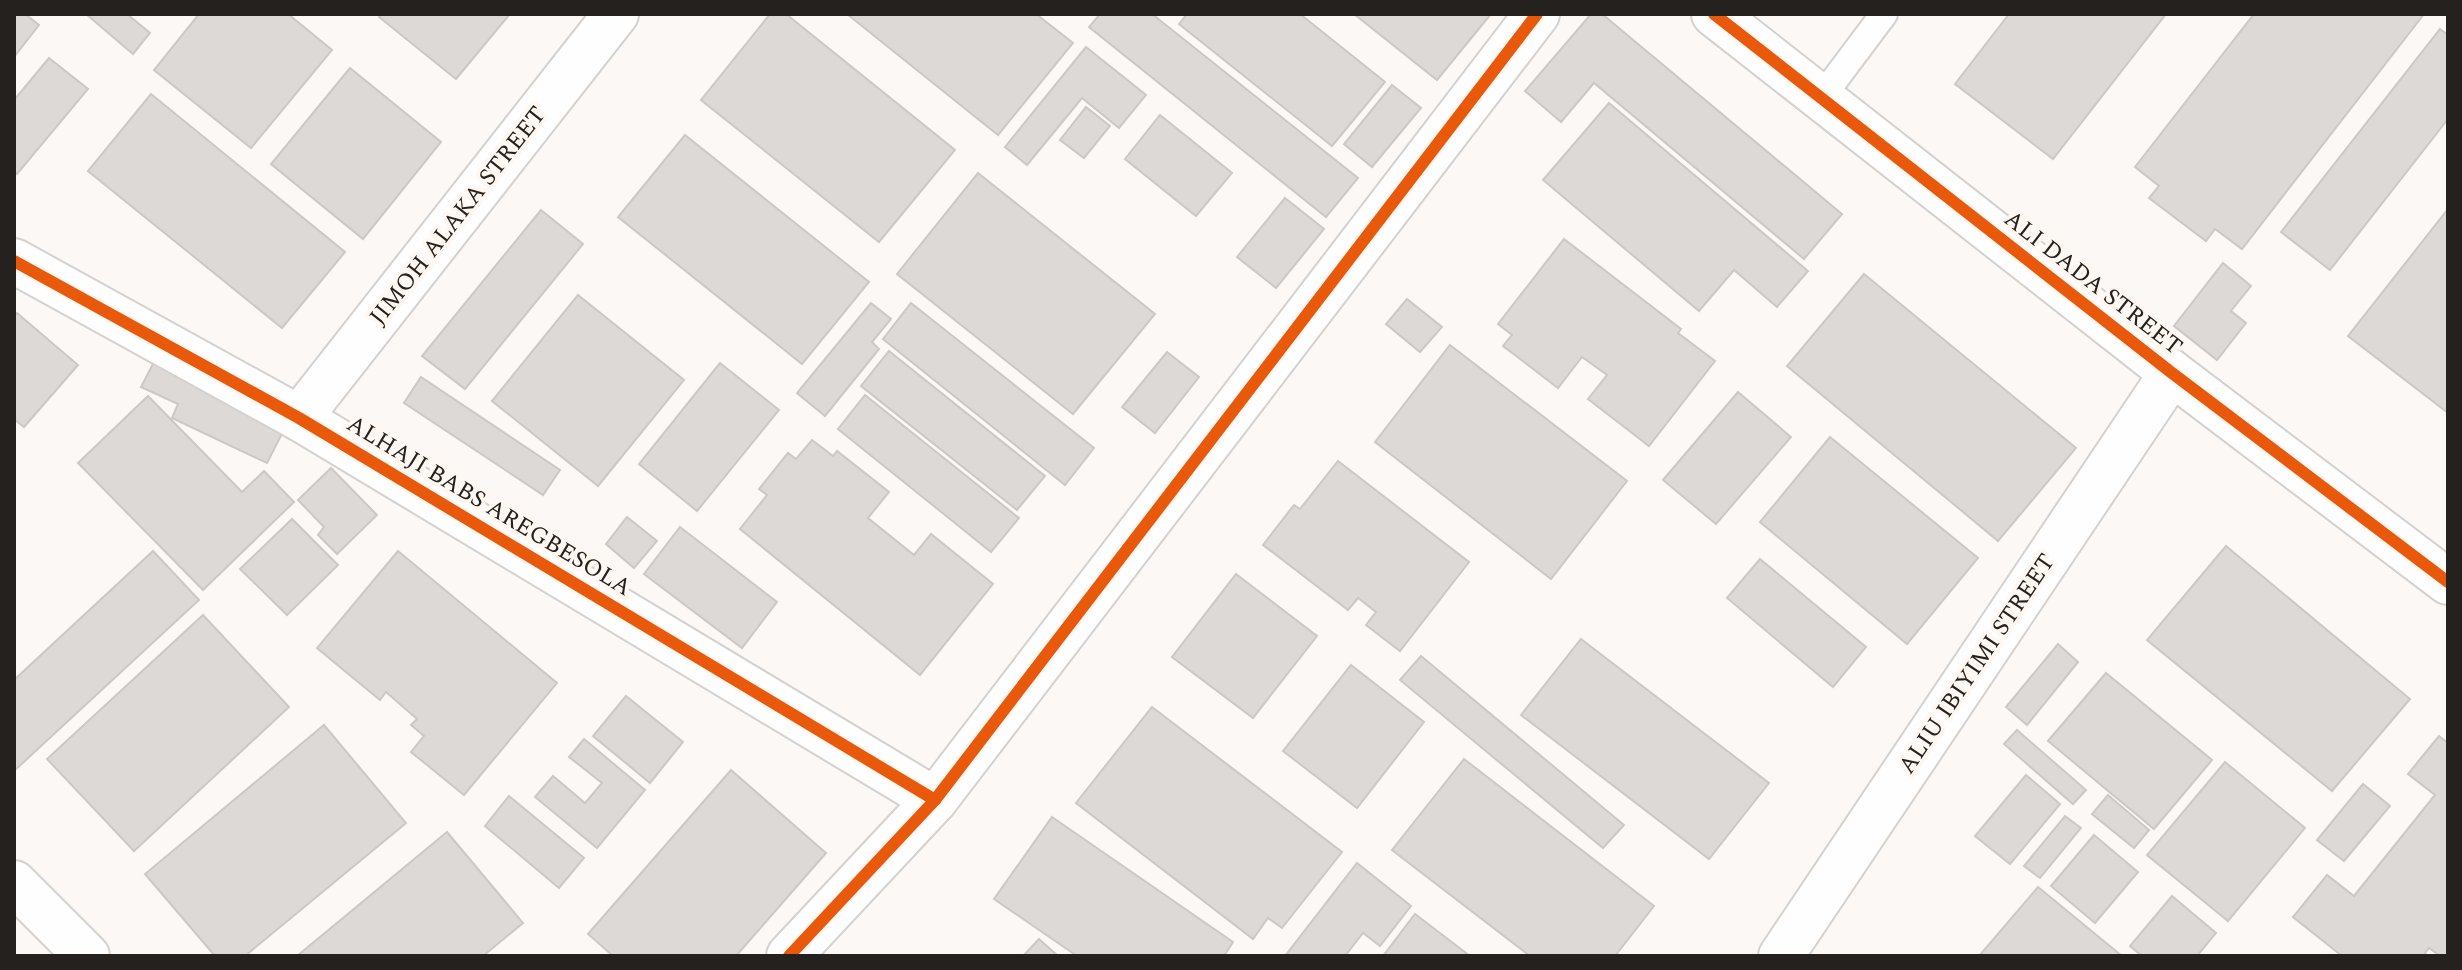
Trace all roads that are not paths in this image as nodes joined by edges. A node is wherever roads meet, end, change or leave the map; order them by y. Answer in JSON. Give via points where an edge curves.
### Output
{"nodes":[{"id":1,"x":616,"y":14,"type":"edge"},
{"id":2,"x":1537,"y":14,"type":"edge"},
{"id":3,"x":1714,"y":14,"type":"edge"},
{"id":4,"x":1884,"y":14,"type":"edge"},
{"id":5,"x":1821,"y":98,"type":"junction"},
{"id":6,"x":14,"y":261,"type":"edge"},
{"id":7,"x":2172,"y":373,"type":"junction"},
{"id":8,"x":299,"y":418,"type":"junction"},
{"id":9,"x":2448,"y":582,"type":"edge"},
{"id":10,"x":935,"y":800,"type":"junction"},
{"id":11,"x":14,"y":883,"type":"edge"},
{"id":12,"x":87,"y":956,"type":"edge"},
{"id":13,"x":789,"y":956,"type":"edge"},
{"id":14,"x":1781,"y":956,"type":"edge"}],
"edges":[{"from":1,"to":8,"type":"street","name":"JIMOH ALAKA STREET"},
{"from":2,"to":10,"type":"street"},
{"from":3,"to":5,"type":"street","name":"ALI DADA STREET"},
{"from":4,"to":5,"type":"lane"},
{"from":5,"to":7,"type":"street","name":"ALI DADA STREET"},
{"from":6,"to":8,"type":"street","name":"ALHAJI BABS AREGBESOLA"},
{"from":7,"to":9,"type":"street","name":"ALI DADA STREET"},
{"from":7,"to":14,"type":"street","name":"ALIU IBIYIMI STREET"},
{"from":8,"to":10,"type":"street","name":"ALHAJI BABS AREGBESOLA"},
{"from":10,"to":13,"type":"street"},
{"from":11,"to":12,"type":"street"}]}
